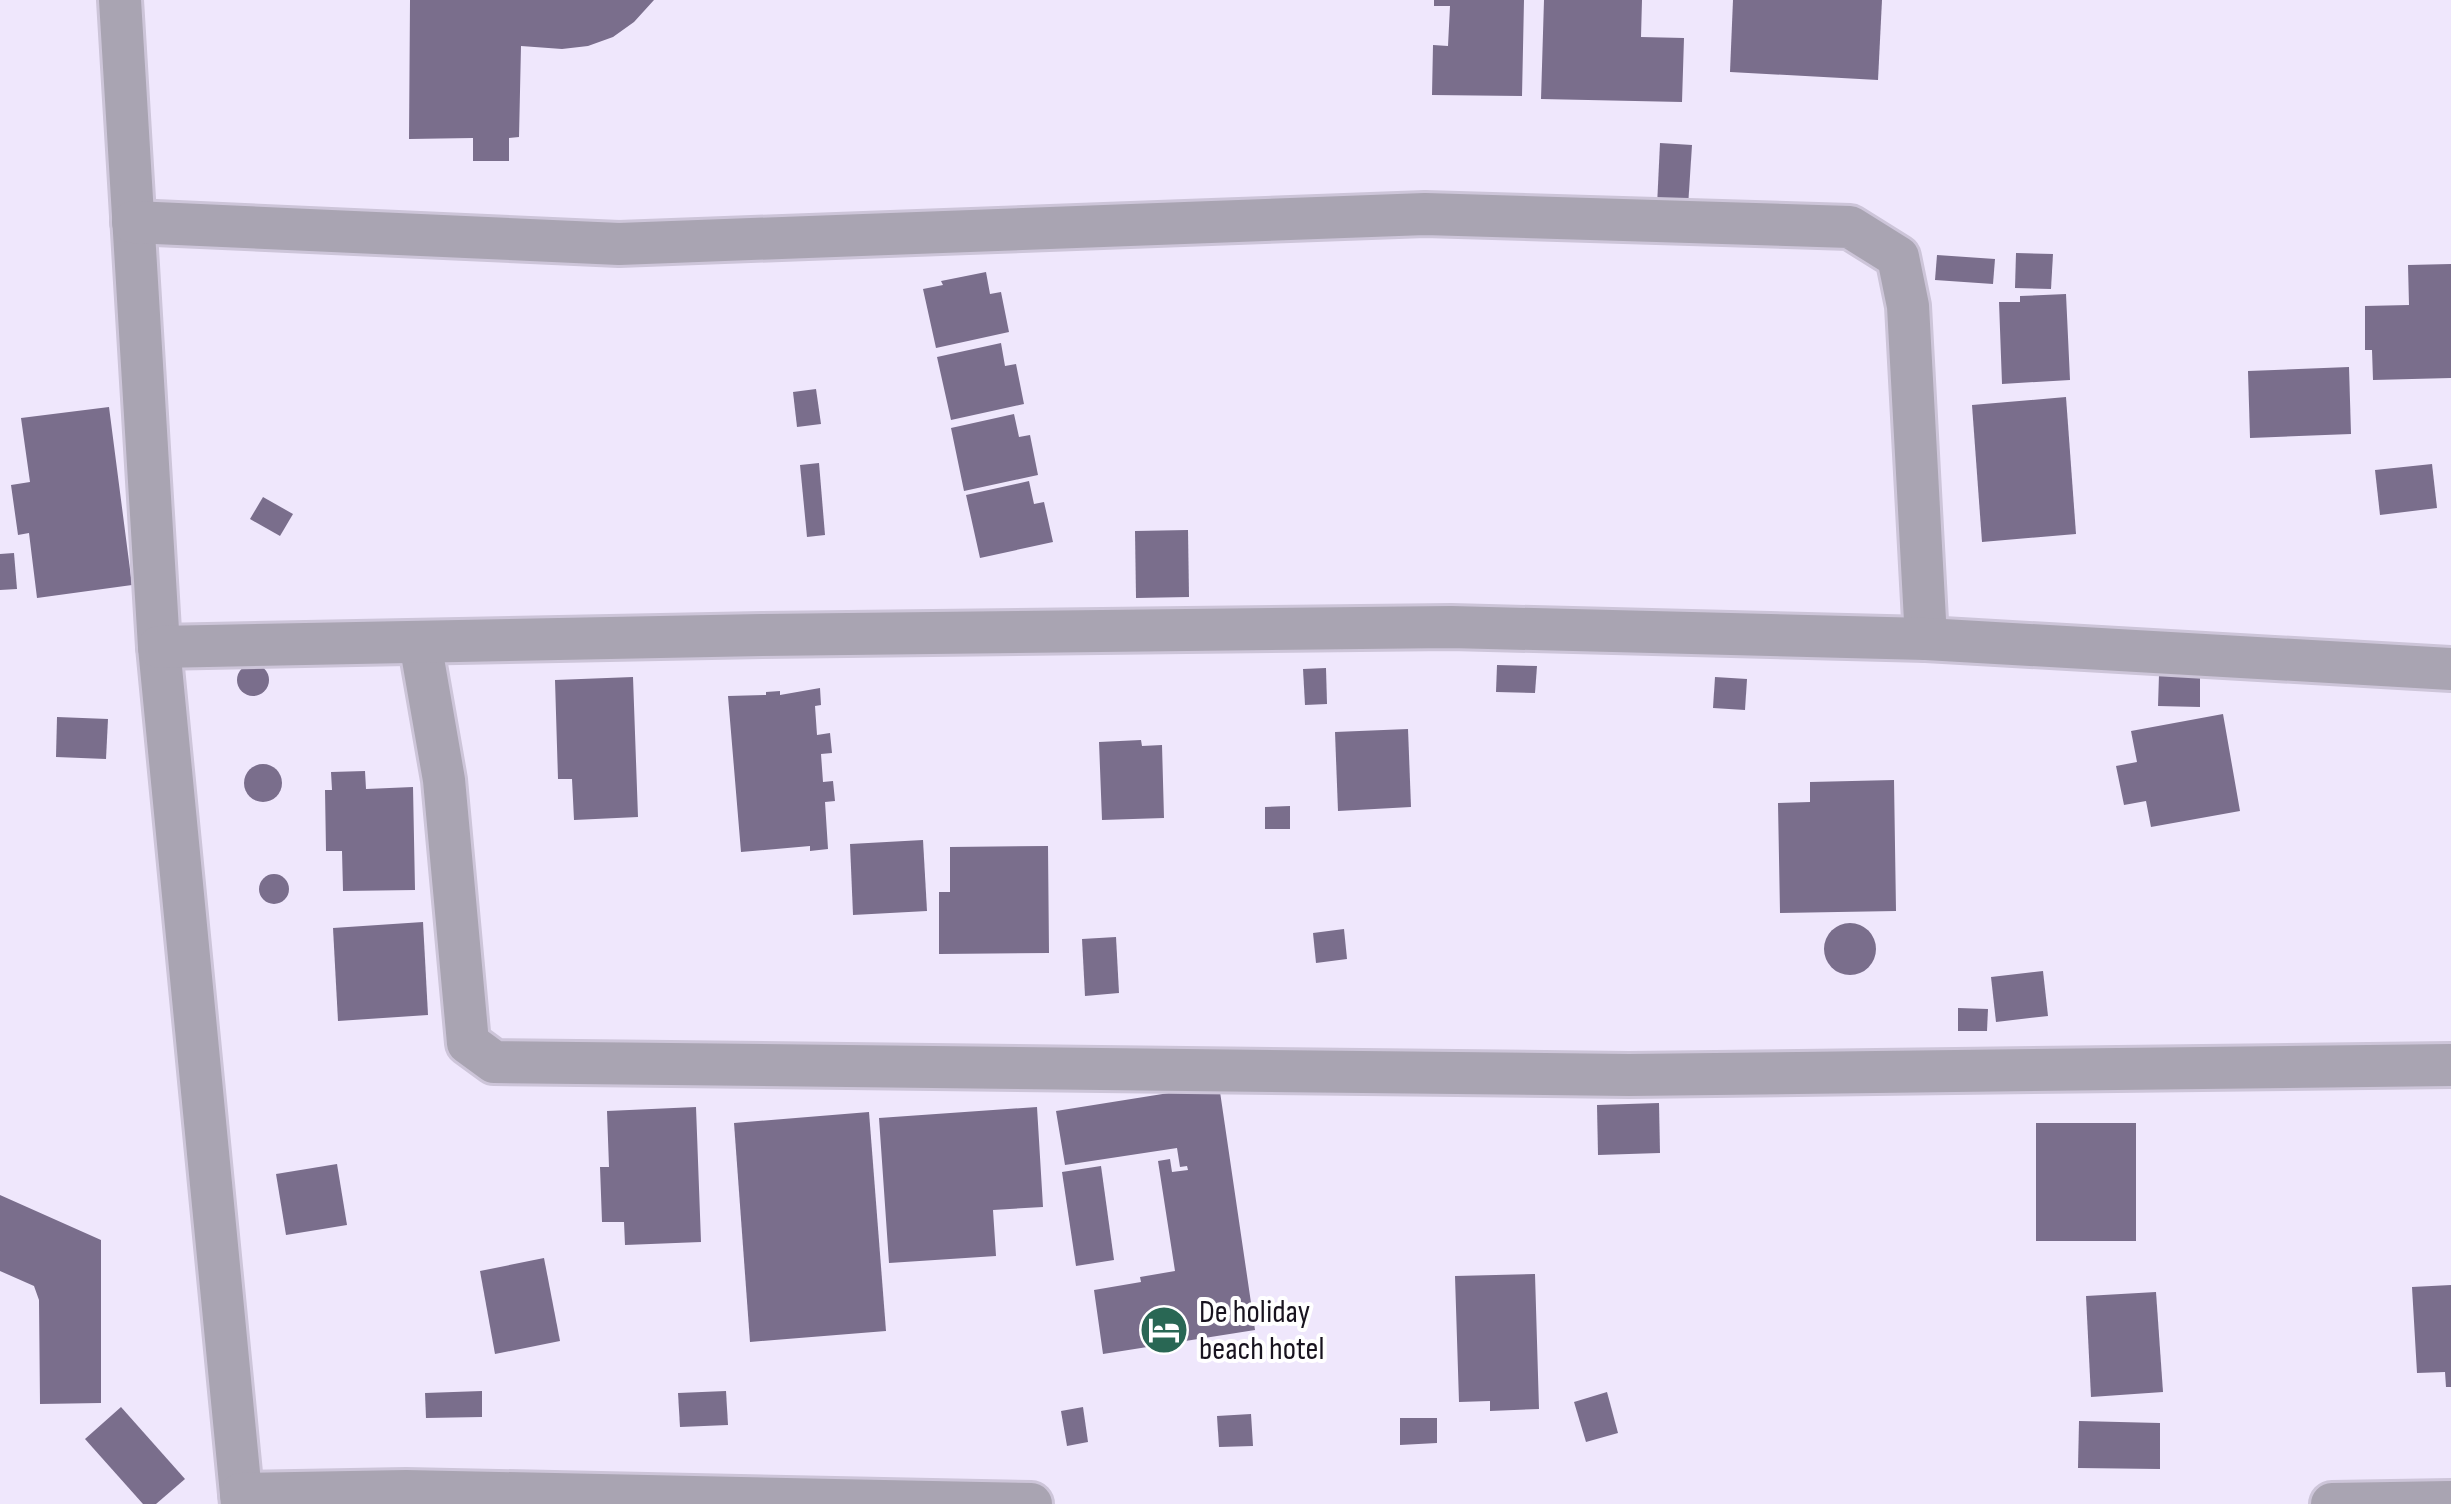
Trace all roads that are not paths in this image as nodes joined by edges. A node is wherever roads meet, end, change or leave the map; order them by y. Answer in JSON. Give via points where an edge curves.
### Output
{"nodes":[{"id":1,"x":120,"y":0,"type":"edge"},
{"id":2,"x":133,"y":222,"type":"junction"},
{"id":3,"x":1926,"y":639,"type":"junction"},
{"id":4,"x":420,"y":642,"type":"junction"},
{"id":5,"x":159,"y":647,"type":"junction"},
{"id":6,"x":2451,"y":668,"type":"edge"},
{"id":7,"x":2451,"y":1065,"type":"edge"},
{"id":8,"x":241,"y":1499,"type":"edge"},
{"id":9,"x":2451,"y":1502,"type":"edge"},
{"id":10,"x":1031,"y":1504,"type":"edge"},
{"id":11,"x":2332,"y":1504,"type":"edge"}],
"edges":[{"from":1,"to":2,"type":"street"},
{"from":2,"to":3,"type":"street","via":[[620,244],[1425,214],[1850,227],[1898,257],[1908,306]]},
{"from":2,"to":5,"type":"street"},
{"from":3,"to":4,"type":"street","via":[[1451,627]]},
{"from":3,"to":6,"type":"street"},
{"from":4,"to":5,"type":"street"},
{"from":4,"to":7,"type":"street","via":[[444,780],[468,1043],[494,1062],[1629,1075]]},
{"from":5,"to":8,"type":"street"},
{"from":8,"to":10,"type":"street","via":[[406,1491]]},
{"from":9,"to":11,"type":"street"}]}
